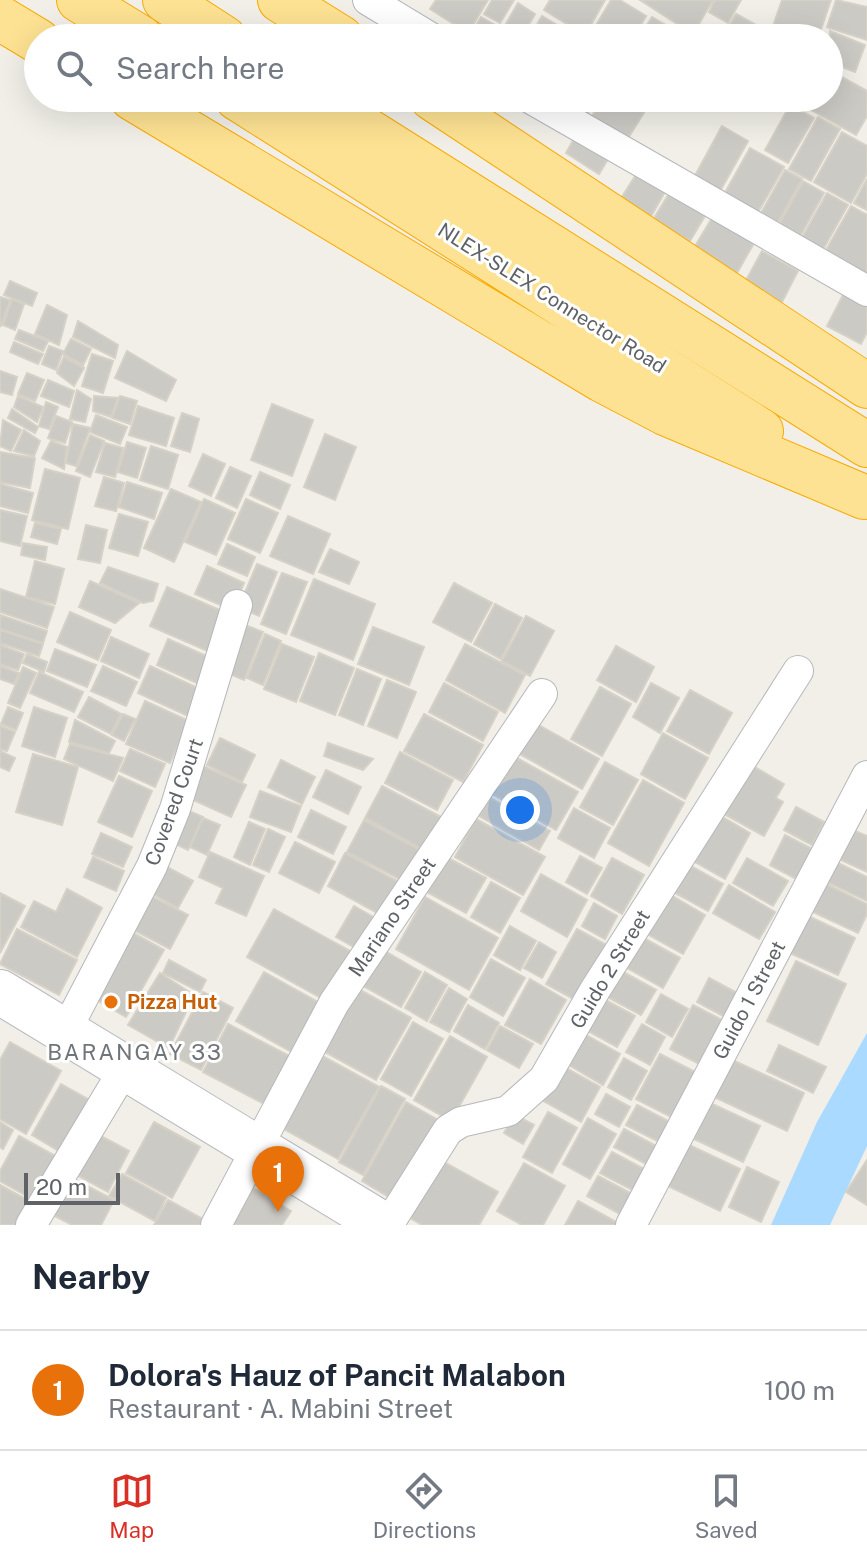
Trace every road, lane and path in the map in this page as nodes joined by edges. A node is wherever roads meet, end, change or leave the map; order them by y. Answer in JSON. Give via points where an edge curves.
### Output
{"nodes":[{"id":1,"x":79,"y":0,"type":"edge"},
{"id":2,"x":165,"y":0,"type":"edge"},
{"id":3,"x":280,"y":0,"type":"edge"},
{"id":4,"x":368,"y":0,"type":"edge"},
{"id":5,"x":0,"y":18,"type":"edge"},
{"id":6,"x":118,"y":24,"type":"edge"},
{"id":7,"x":202,"y":24,"type":"edge"},
{"id":8,"x":319,"y":24,"type":"edge"},
{"id":9,"x":408,"y":24,"type":"edge"},
{"id":10,"x":24,"y":33,"type":"edge"},
{"id":11,"x":155,"y":112,"type":"edge"},
{"id":12,"x":259,"y":112,"type":"edge"},
{"id":13,"x":338,"y":112,"type":"edge"},
{"id":14,"x":453,"y":112,"type":"edge"},
{"id":15,"x":554,"y":112,"type":"edge"},
{"id":16,"x":867,"y":291,"type":"edge"},
{"id":17,"x":867,"y":386,"type":"edge"},
{"id":18,"x":867,"y":445,"type":"edge"},
{"id":19,"x":866,"y":498,"type":"edge"},
{"id":20,"x":237,"y":605,"type":"dead end"},
{"id":21,"x":798,"y":671,"type":"dead end"},
{"id":22,"x":542,"y":694,"type":"dead end"},
{"id":23,"x":867,"y":776,"type":"edge"},
{"id":24,"x":0,"y":992,"type":"edge"},
{"id":25,"x":65,"y":1032,"type":"junction"},
{"id":26,"x":125,"y":1068,"type":"junction"},
{"id":27,"x":259,"y":1150,"type":"junction"},
{"id":28,"x":31,"y":1225,"type":"edge"},
{"id":29,"x":216,"y":1225,"type":"edge"},
{"id":30,"x":386,"y":1225,"type":"edge"},
{"id":31,"x":631,"y":1225,"type":"edge"}],
"edges":[{"from":1,"to":6,"type":"highway"},
{"from":2,"to":7,"type":"highway"},
{"from":3,"to":8,"type":"highway"},
{"from":4,"to":9,"type":"street"},
{"from":5,"to":10,"type":"highway"},
{"from":11,"to":19,"type":"highway","via":[[602,380],[665,413]]},
{"from":12,"to":19,"type":"highway","name":"NLEX-SLEX Connector Road"},
{"from":13,"to":18,"type":"highway"},
{"from":14,"to":17,"type":"highway"},
{"from":15,"to":16,"type":"street"},
{"from":20,"to":25,"type":"street","name":"Covered Court","via":[[175,809],[152,866]]},
{"from":21,"to":30,"type":"street","name":"Guido 2 Street","via":[[544,1079],[508,1111],[448,1130]]},
{"from":22,"to":27,"type":"street","name":"Mariano Street","via":[[334,1003]]},
{"from":23,"to":31,"type":"street","name":"Guido 1 Street"},
{"from":24,"to":25,"type":"main road"},
{"from":25,"to":26,"type":"main road"},
{"from":26,"to":27,"type":"main road"},
{"from":26,"to":28,"type":"street"},
{"from":27,"to":29,"type":"street","name":"Mariano Street"},
{"from":27,"to":30,"type":"main road"}]}
